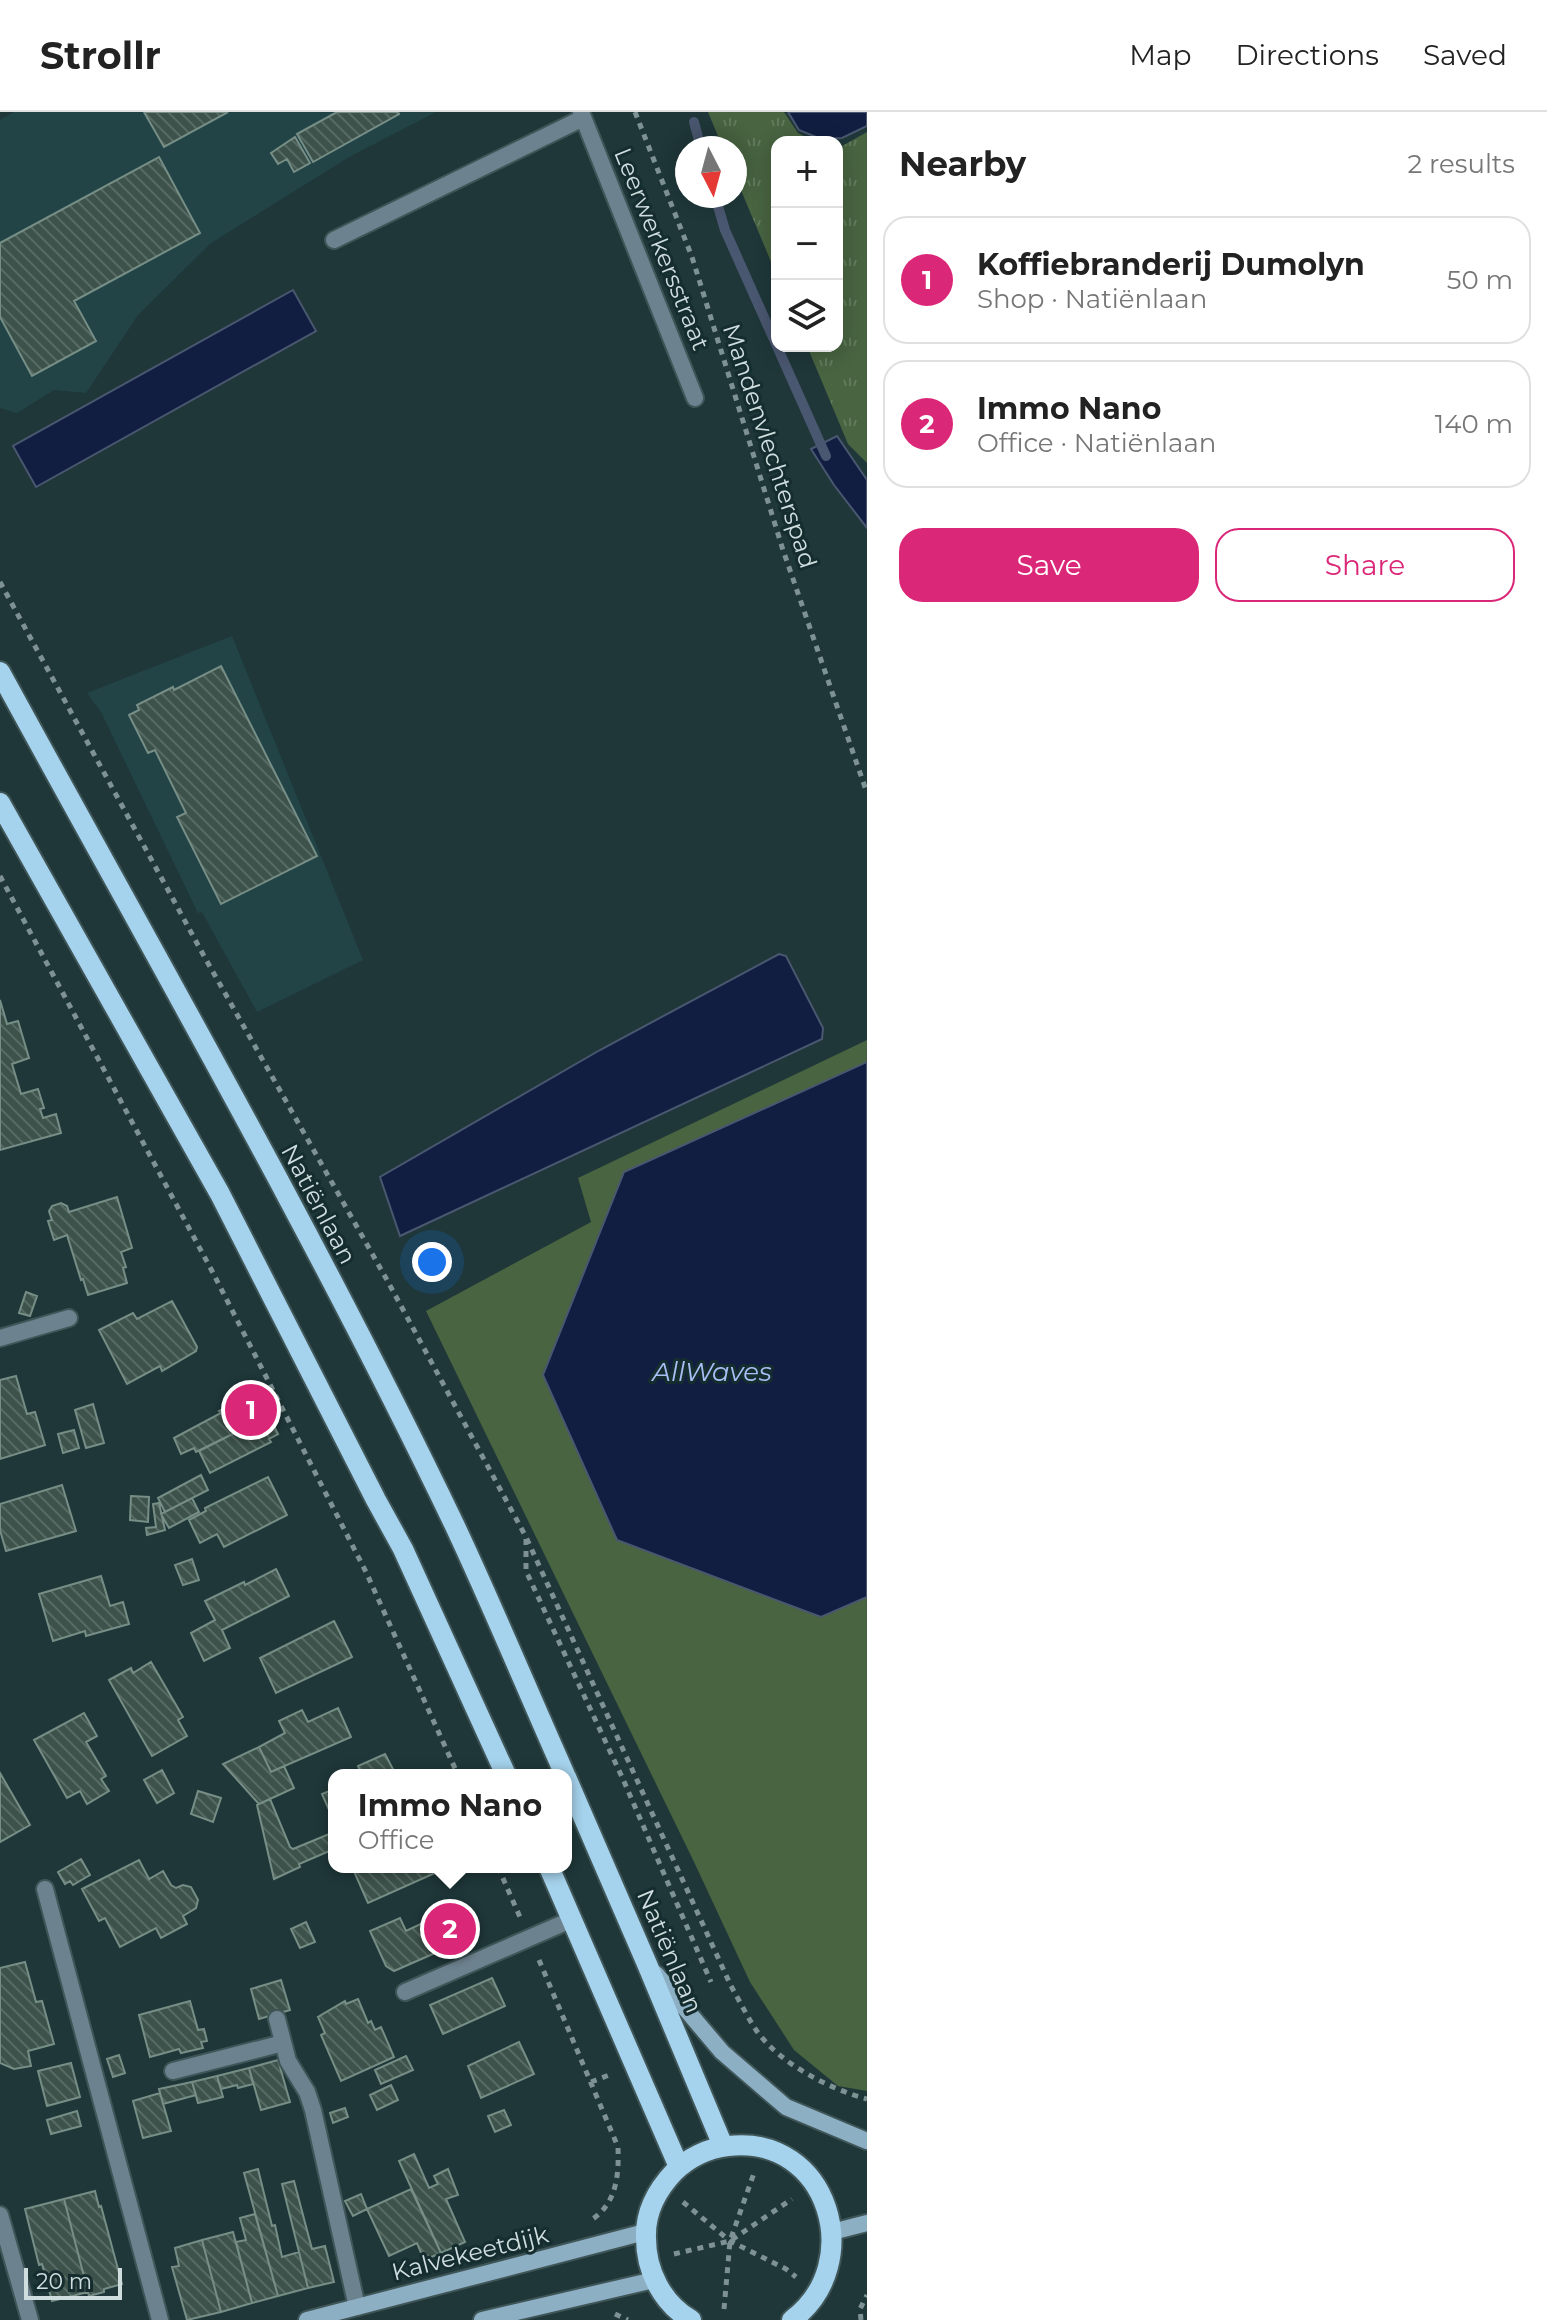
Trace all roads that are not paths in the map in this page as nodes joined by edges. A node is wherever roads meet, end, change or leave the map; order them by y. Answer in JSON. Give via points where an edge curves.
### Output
{"nodes":[{"id":1,"x":582,"y":115,"type":"edge"},
{"id":2,"x":334,"y":240,"type":"dead end"},
{"id":3,"x":695,"y":398,"type":"dead end"},
{"id":4,"x":0,"y":672,"type":"edge"},
{"id":5,"x":0,"y":803,"type":"edge"},
{"id":6,"x":69,"y":1318,"type":"dead end"},
{"id":7,"x":0,"y":1338,"type":"edge"},
{"id":8,"x":503,"y":1769,"type":"edge"},
{"id":9,"x":563,"y":1769,"type":"edge"},
{"id":10,"x":572,"y":1790,"type":"edge"},
{"id":11,"x":552,"y":1873,"type":"edge"},
{"id":12,"x":45,"y":1889,"type":"dead end"},
{"id":13,"x":573,"y":1919,"type":"junction"},
{"id":14,"x":647,"y":1964,"type":"junction"},
{"id":15,"x":405,"y":1992,"type":"dead end"},
{"id":16,"x":277,"y":2019,"type":"dead end"},
{"id":17,"x":283,"y":2043,"type":"junction"},
{"id":18,"x":173,"y":2071,"type":"dead end"},
{"id":19,"x":867,"y":2141,"type":"edge"},
{"id":20,"x":723,"y":2146,"type":"junction"},
{"id":21,"x":679,"y":2167,"type":"junction"},
{"id":22,"x":0,"y":2215,"type":"edge"},
{"id":23,"x":867,"y":2223,"type":"edge"},
{"id":24,"x":836,"y":2231,"type":"junction"},
{"id":25,"x":645,"y":2232,"type":"junction"},
{"id":26,"x":654,"y":2280,"type":"junction"},
{"id":27,"x":357,"y":2307,"type":"junction"},
{"id":28,"x":794,"y":2319,"type":"edge"},
{"id":29,"x":30,"y":2320,"type":"edge"},
{"id":30,"x":160,"y":2320,"type":"edge"},
{"id":31,"x":307,"y":2320,"type":"edge"},
{"id":32,"x":482,"y":2320,"type":"edge"},
{"id":33,"x":691,"y":2320,"type":"edge"}],
"edges":[{"from":1,"to":2,"type":"street","name":"Leerwerkersstraat"},
{"from":1,"to":3,"type":"street","name":"Leerwerkersstraat"},
{"from":4,"to":9,"type":"main road","name":"Natiënlaan","via":[[359,1334],[455,1527]]},
{"from":5,"to":8,"type":"main road","via":[[220,1194],[403,1549]]},
{"from":6,"to":7,"type":"street"},
{"from":10,"to":14,"type":"main road","name":"Natiënlaan"},
{"from":11,"to":13,"type":"main road"},
{"from":12,"to":30,"type":"street"},
{"from":13,"to":15,"type":"street"},
{"from":13,"to":21,"type":"main road"},
{"from":14,"to":19,"type":"street","via":[[722,2052],[786,2107]]},
{"from":14,"to":20,"type":"main road","name":"Natiënlaan"},
{"from":16,"to":17,"type":"street"},
{"from":17,"to":18,"type":"street"},
{"from":17,"to":27,"type":"street","via":[[313,2110]]},
{"from":20,"to":21,"type":"main road"},
{"from":20,"to":24,"type":"main road","via":[[763,2147],[798,2163],[824,2193]]},
{"from":21,"to":25,"type":"main road","via":[[656,2196]]},
{"from":22,"to":29,"type":"street"},
{"from":23,"to":24,"type":"street"},
{"from":24,"to":28,"type":"main road","via":[[831,2270],[822,2289]]},
{"from":25,"to":26,"type":"main road"},
{"from":25,"to":27,"type":"street","name":"Kalvekeetdijk"},
{"from":26,"to":32,"type":"street"},
{"from":26,"to":33,"type":"main road","via":[[667,2300]]},
{"from":27,"to":31,"type":"street","name":"Kalvekeetdijk"}]}
